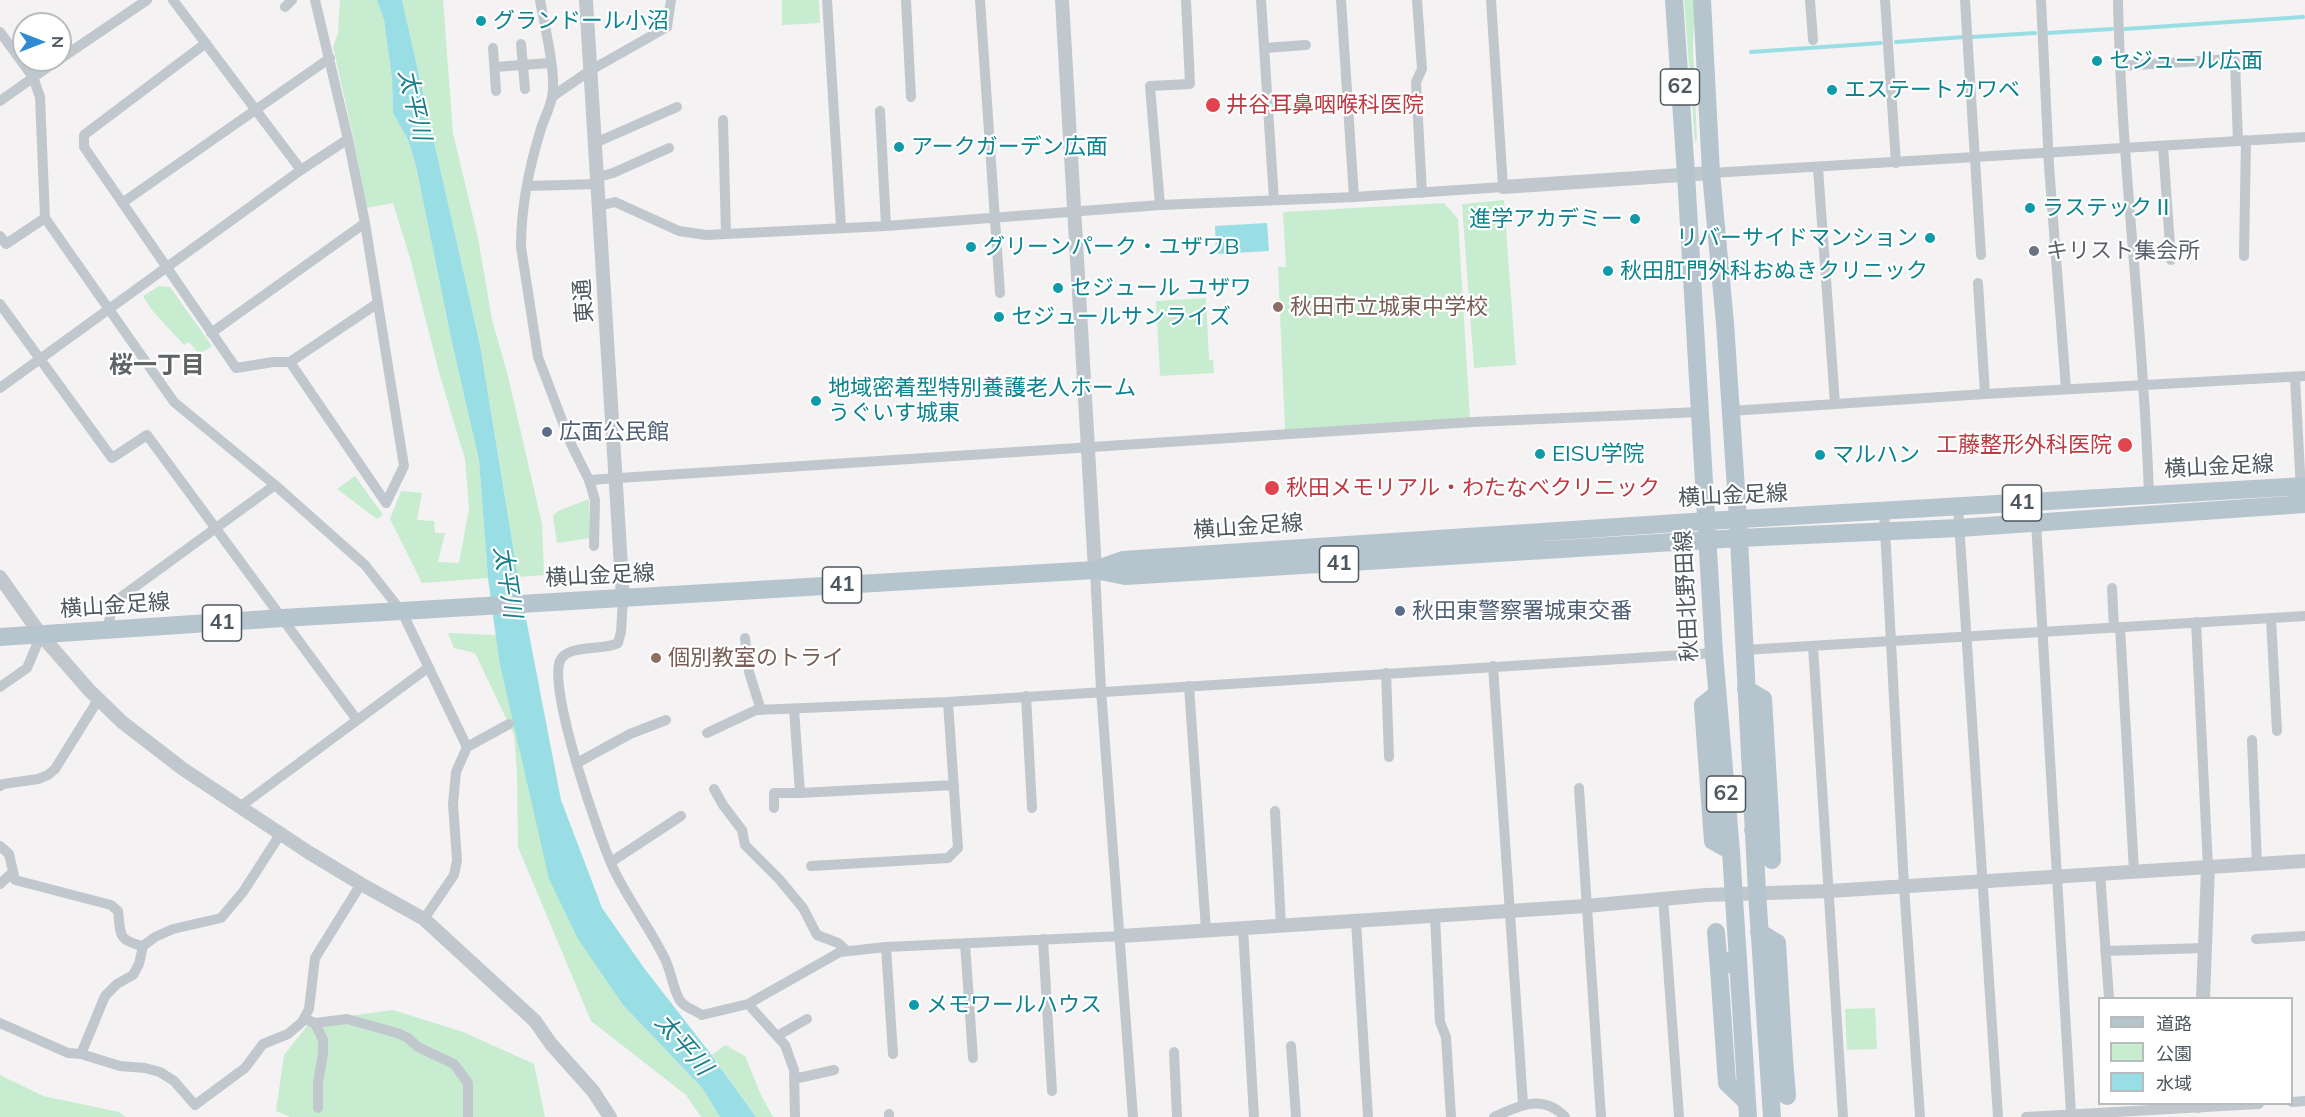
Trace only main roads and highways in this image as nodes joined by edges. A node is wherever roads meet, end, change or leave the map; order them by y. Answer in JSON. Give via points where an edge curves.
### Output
{"nodes":[{"id":1,"x":1674,"y":0,"type":"edge"},
{"id":2,"x":1702,"y":0,"type":"edge"},
{"id":3,"x":2303,"y":495,"type":"edge"},
{"id":4,"x":1738,"y":519,"type":"junction"},
{"id":5,"x":1707,"y":521,"type":"junction"},
{"id":6,"x":1739,"y":538,"type":"junction"},
{"id":7,"x":1708,"y":540,"type":"junction"},
{"id":8,"x":1396,"y":541,"type":"junction"},
{"id":9,"x":1397,"y":560,"type":"junction"},
{"id":10,"x":1095,"y":570,"type":"junction"},
{"id":11,"x":0,"y":637,"type":"edge"},
{"id":12,"x":1746,"y":688,"type":"junction"},
{"id":13,"x":1770,"y":815,"type":"junction"},
{"id":14,"x":1754,"y":830,"type":"junction"},
{"id":15,"x":1772,"y":860,"type":"dead end"},
{"id":16,"x":1716,"y":932,"type":"dead end"},
{"id":17,"x":1759,"y":932,"type":"junction"},
{"id":18,"x":1738,"y":956,"type":"junction"},
{"id":19,"x":1719,"y":969,"type":"junction"},
{"id":20,"x":1784,"y":1059,"type":"junction"},
{"id":21,"x":1769,"y":1075,"type":"junction"},
{"id":22,"x":1787,"y":1096,"type":"dead end"},
{"id":23,"x":1748,"y":1109,"type":"edge"},
{"id":24,"x":1772,"y":1117,"type":"edge"}],
"edges":[{"from":1,"to":5,"type":"main road","name":"秋田北野田線","number":"62"},
{"from":2,"to":4,"type":"main road","number":"62"},
{"from":3,"to":4,"type":"main road","name":"横山金足線","number":"41","via":[[2149,496]]},
{"from":3,"to":6,"type":"main road","name":"横山金足線","number":"41","via":[[1959,528]]},
{"from":4,"to":5,"type":"main road","name":"横山金足線","number":"41"},
{"from":4,"to":6,"type":"main road","number":"62"},
{"from":5,"to":7,"type":"main road","name":"秋田北野田線","number":"62"},
{"from":5,"to":8,"type":"main road","name":"横山金足線","number":"41"},
{"from":6,"to":7,"type":"main road","name":"横山金足線","number":"41"},
{"from":6,"to":12,"type":"main road","number":"62"},
{"from":7,"to":9,"type":"main road","name":"横山金足線","number":"41"},
{"from":7,"to":18,"type":"main road","name":"秋田北野田線","number":"62"},
{"from":8,"to":9,"type":"main road"},
{"from":8,"to":10,"type":"main road","name":"横山金足線","number":"41","via":[[1123,560]]},
{"from":9,"to":10,"type":"main road","name":"横山金足線","number":"41","via":[[1125,576]]},
{"from":10,"to":11,"type":"main road","name":"横山金足線","number":"41"},
{"from":12,"to":13,"type":"main road","via":[[1763,699]]},
{"from":12,"to":14,"type":"main road","number":"62"},
{"from":13,"to":14,"type":"main road"},
{"from":13,"to":15,"type":"main road"},
{"from":14,"to":17,"type":"main road","number":"62"},
{"from":16,"to":19,"type":"main road"},
{"from":17,"to":20,"type":"main road","via":[[1777,943]]},
{"from":17,"to":21,"type":"main road","number":"62"},
{"from":18,"to":19,"type":"main road"},
{"from":18,"to":23,"type":"main road","name":"秋田北野田線","number":"62"},
{"from":19,"to":23,"type":"main road","via":[[1727,1083]]},
{"from":20,"to":21,"type":"main road"},
{"from":20,"to":22,"type":"main road"},
{"from":21,"to":24,"type":"main road","number":"62"}]}
